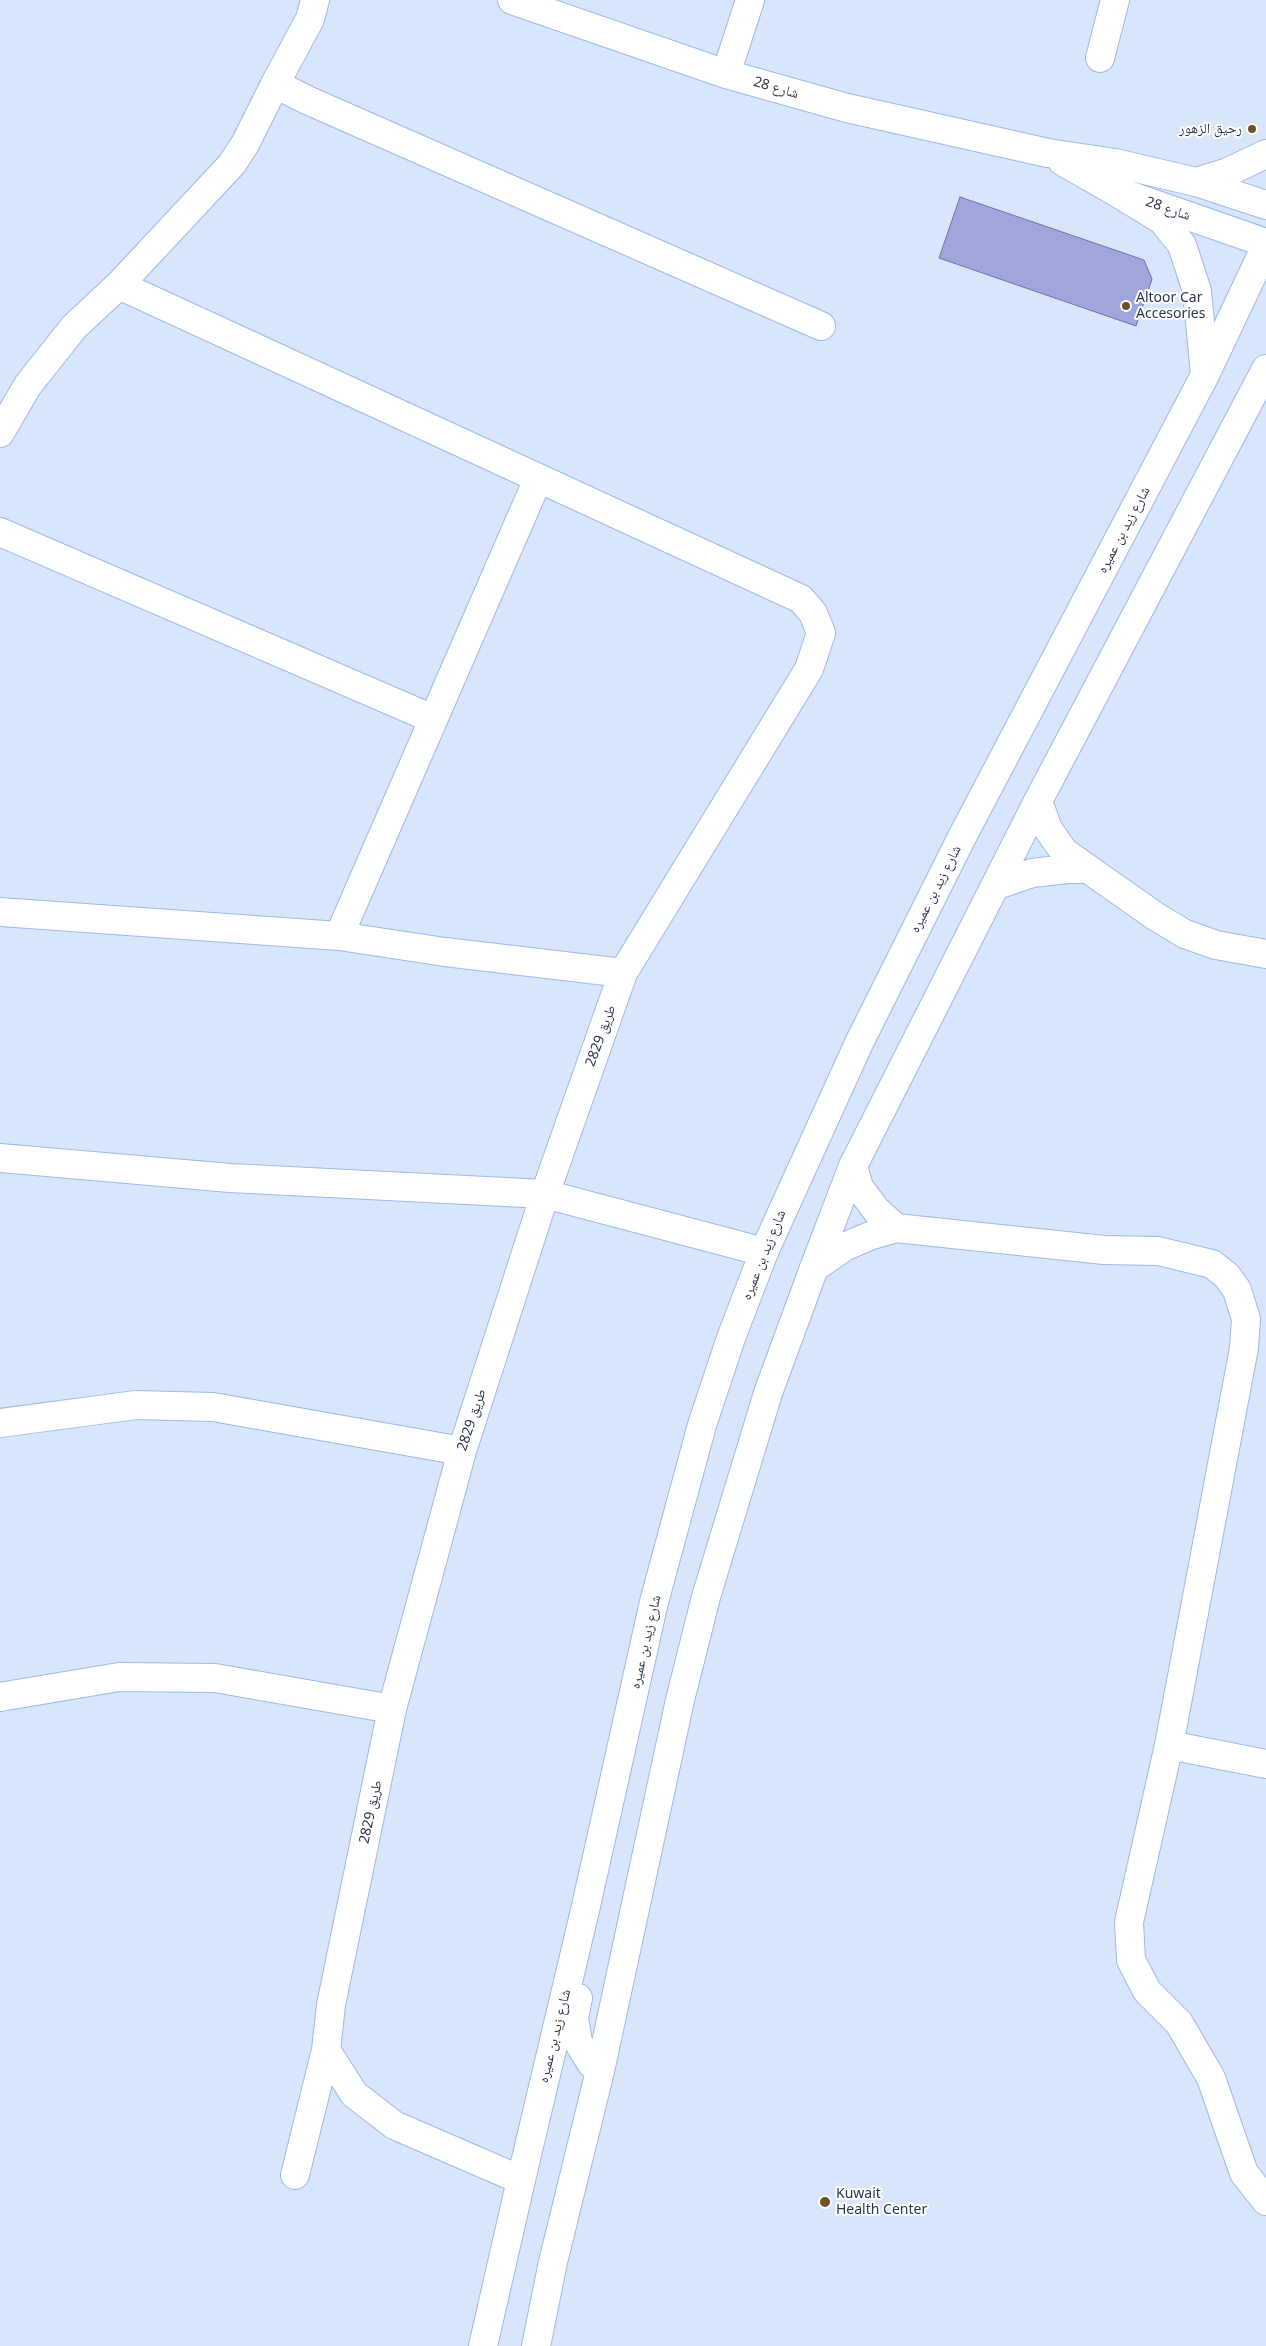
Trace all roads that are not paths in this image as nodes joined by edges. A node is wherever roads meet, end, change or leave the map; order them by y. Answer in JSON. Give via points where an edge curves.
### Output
{"nodes":[{"id":1,"x":315,"y":0,"type":"edge"},
{"id":2,"x":512,"y":0,"type":"edge"},
{"id":3,"x":750,"y":0,"type":"edge"},
{"id":4,"x":1115,"y":0,"type":"edge"},
{"id":5,"x":1100,"y":58,"type":"dead end"},
{"id":6,"x":726,"y":74,"type":"junction"},
{"id":7,"x":275,"y":84,"type":"junction"},
{"id":8,"x":1048,"y":152,"type":"junction"},
{"id":9,"x":1266,"y":154,"type":"edge"},
{"id":10,"x":1196,"y":182,"type":"junction"},
{"id":11,"x":1111,"y":189,"type":"junction"},
{"id":12,"x":1266,"y":206,"type":"edge"},
{"id":13,"x":1266,"y":244,"type":"edge"},
{"id":14,"x":119,"y":285,"type":"junction"},
{"id":15,"x":822,"y":326,"type":"dead end"},
{"id":16,"x":1266,"y":369,"type":"edge"},
{"id":17,"x":1205,"y":375,"type":"junction"},
{"id":18,"x":0,"y":433,"type":"edge"},
{"id":19,"x":538,"y":478,"type":"junction"},
{"id":20,"x":0,"y":532,"type":"edge"},
{"id":21,"x":433,"y":720,"type":"junction"},
{"id":22,"x":1038,"y":802,"type":"junction"},
{"id":23,"x":1087,"y":870,"type":"junction"},
{"id":24,"x":997,"y":885,"type":"junction"},
{"id":25,"x":0,"y":912,"type":"edge"},
{"id":26,"x":339,"y":936,"type":"junction"},
{"id":27,"x":1266,"y":954,"type":"edge"},
{"id":28,"x":624,"y":973,"type":"junction"},
{"id":29,"x":0,"y":1158,"type":"edge"},
{"id":30,"x":853,"y":1166,"type":"junction"},
{"id":31,"x":545,"y":1194,"type":"junction"},
{"id":32,"x":896,"y":1228,"type":"junction"},
{"id":33,"x":764,"y":1252,"type":"junction"},
{"id":34,"x":814,"y":1268,"type":"junction"},
{"id":35,"x":0,"y":1423,"type":"edge"},
{"id":36,"x":462,"y":1451,"type":"junction"},
{"id":37,"x":0,"y":1698,"type":"edge"},
{"id":38,"x":392,"y":1709,"type":"junction"},
{"id":39,"x":1169,"y":1745,"type":"junction"},
{"id":40,"x":1266,"y":1764,"type":"edge"},
{"id":41,"x":586,"y":1906,"type":"junction"},
{"id":42,"x":326,"y":2050,"type":"junction"},
{"id":43,"x":600,"y":2071,"type":"junction"},
{"id":44,"x":295,"y":2175,"type":"dead end"},
{"id":45,"x":520,"y":2180,"type":"junction"},
{"id":46,"x":1266,"y":2201,"type":"edge"},
{"id":47,"x":483,"y":2346,"type":"edge"},
{"id":48,"x":536,"y":2346,"type":"edge"}],
"edges":[{"from":1,"to":7,"type":"street","via":[[310,19]]},
{"from":2,"to":6,"type":"street","name":"شارع 28"},
{"from":3,"to":6,"type":"street"},
{"from":4,"to":5,"type":"street"},
{"from":6,"to":8,"type":"street","name":"شارع 28","via":[[847,108]]},
{"from":7,"to":14,"type":"street","via":[[232,164]]},
{"from":7,"to":15,"type":"street"},
{"from":8,"to":10,"type":"street","name":"شارع 28","via":[[1115,163]]},
{"from":8,"to":11,"type":"street","name":"شارع 28"},
{"from":9,"to":10,"type":"street","via":[[1228,172]]},
{"from":10,"to":12,"type":"street","name":"شارع 28"},
{"from":11,"to":13,"type":"street","name":"شارع 28"},
{"from":11,"to":17,"type":"street","via":[[1162,220],[1182,245],[1196,291]]},
{"from":13,"to":17,"type":"street","name":"شارع زيد بن عميره"},
{"from":14,"to":18,"type":"street","via":[[74,327],[28,385]]},
{"from":14,"to":19,"type":"street"},
{"from":16,"to":22,"type":"street"},
{"from":17,"to":33,"type":"street","name":"شارع زيد بن عميره","via":[[914,931],[859,1042]]},
{"from":19,"to":21,"type":"street"},
{"from":19,"to":28,"type":"street","name":"طريق 2829","via":[[801,599],[813,613],[821,633],[809,669]]},
{"from":20,"to":21,"type":"street"},
{"from":21,"to":26,"type":"street"},
{"from":22,"to":23,"type":"street","via":[[1055,841]]},
{"from":22,"to":24,"type":"street"},
{"from":23,"to":24,"type":"street","via":[[1032,873]]},
{"from":23,"to":27,"type":"street","via":[[1185,934],[1216,945]]},
{"from":24,"to":30,"type":"street"},
{"from":25,"to":26,"type":"street"},
{"from":26,"to":28,"type":"street"},
{"from":28,"to":31,"type":"street","name":"طريق 2829"},
{"from":29,"to":31,"type":"street","via":[[230,1178]]},
{"from":30,"to":32,"type":"street","via":[[859,1187],[876,1210]]},
{"from":30,"to":34,"type":"street"},
{"from":31,"to":33,"type":"street"},
{"from":31,"to":36,"type":"street","name":"طريق 2829"},
{"from":32,"to":34,"type":"street","via":[[844,1247]]},
{"from":32,"to":39,"type":"street","via":[[1104,1250],[1158,1250],[1212,1264],[1237,1290],[1246,1319],[1244,1348]]},
{"from":33,"to":41,"type":"street","name":"شارع زيد بن عميره","via":[[702,1425],[677,1513]]},
{"from":34,"to":43,"type":"street","via":[[768,1393],[706,1597],[680,1700]]},
{"from":35,"to":36,"type":"street","via":[[136,1405],[213,1407]]},
{"from":36,"to":38,"type":"street","name":"طريق 2829"},
{"from":37,"to":38,"type":"street","via":[[119,1677],[215,1678]]},
{"from":38,"to":42,"type":"street","name":"طريق 2829","via":[[331,2005]]},
{"from":39,"to":40,"type":"street"},
{"from":39,"to":46,"type":"street","via":[[1129,1922],[1131,1960],[1147,1991],[1179,2023],[1211,2078],[1244,2173]]},
{"from":41,"to":43,"type":"street","via":[[592,1932],[574,2018],[575,2030],[583,2053]]},
{"from":41,"to":45,"type":"street","name":"شارع زيد بن عميره"},
{"from":42,"to":44,"type":"street","name":"طريق 2829"},
{"from":42,"to":45,"type":"street","via":[[354,2094],[394,2125]]},
{"from":43,"to":48,"type":"street"},
{"from":45,"to":47,"type":"street","name":"شارع زيد بن عميره"}]}
